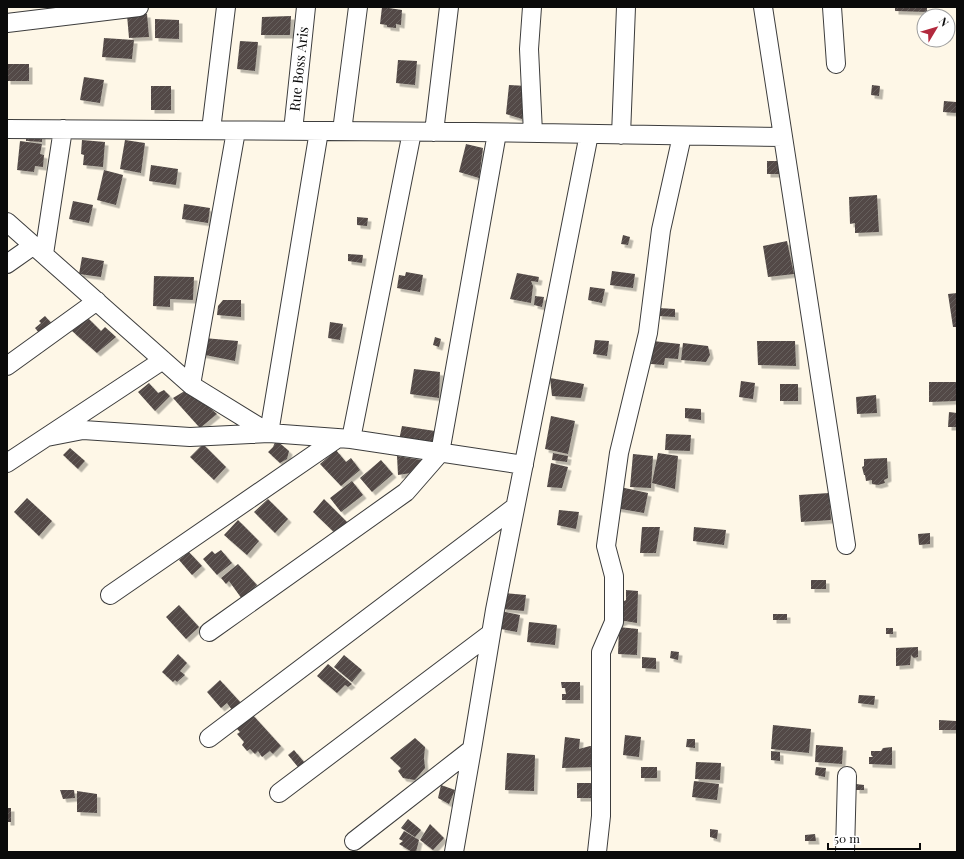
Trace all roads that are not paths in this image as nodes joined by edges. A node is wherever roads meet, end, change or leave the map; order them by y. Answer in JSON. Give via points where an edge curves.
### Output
{"nodes":[{"id":1,"x":139,"y":7,"type":"edge"},
{"id":2,"x":226,"y":7,"type":"edge"},
{"id":3,"x":306,"y":7,"type":"edge"},
{"id":4,"x":358,"y":7,"type":"edge"},
{"id":5,"x":449,"y":7,"type":"edge"},
{"id":6,"x":532,"y":7,"type":"edge"},
{"id":7,"x":626,"y":7,"type":"edge"},
{"id":8,"x":763,"y":7,"type":"edge"},
{"id":9,"x":832,"y":7,"type":"edge"},
{"id":10,"x":7,"y":23,"type":"edge"},
{"id":11,"x":836,"y":64,"type":"dead end"},
{"id":12,"x":7,"y":129,"type":"edge"},
{"id":13,"x":62,"y":130,"type":"junction"},
{"id":14,"x":211,"y":130,"type":"junction"},
{"id":15,"x":236,"y":131,"type":"junction"},
{"id":16,"x":293,"y":131,"type":"junction"},
{"id":17,"x":319,"y":131,"type":"junction"},
{"id":18,"x":342,"y":131,"type":"junction"},
{"id":19,"x":412,"y":132,"type":"junction"},
{"id":20,"x":434,"y":132,"type":"junction"},
{"id":21,"x":497,"y":133,"type":"junction"},
{"id":22,"x":532,"y":133,"type":"junction"},
{"id":23,"x":588,"y":134,"type":"junction"},
{"id":24,"x":621,"y":135,"type":"junction"},
{"id":25,"x":682,"y":136,"type":"junction"},
{"id":26,"x":783,"y":137,"type":"junction"},
{"id":27,"x":7,"y":222,"type":"edge"},
{"id":28,"x":39,"y":249,"type":"junction"},
{"id":29,"x":7,"y":264,"type":"edge"},
{"id":30,"x":97,"y":302,"type":"junction"},
{"id":31,"x":162,"y":360,"type":"junction"},
{"id":32,"x":7,"y":366,"type":"edge"},
{"id":33,"x":190,"y":385,"type":"junction"},
{"id":34,"x":269,"y":433,"type":"junction"},
{"id":35,"x":47,"y":436,"type":"junction"},
{"id":36,"x":344,"y":439,"type":"junction"},
{"id":37,"x":440,"y":453,"type":"junction"},
{"id":38,"x":7,"y":463,"type":"edge"},
{"id":39,"x":524,"y":465,"type":"junction"},
{"id":40,"x":515,"y":508,"type":"junction"},
{"id":41,"x":846,"y":546,"type":"dead end"},
{"id":42,"x":110,"y":595,"type":"dead end"},
{"id":43,"x":209,"y":632,"type":"dead end"},
{"id":44,"x":490,"y":634,"type":"junction"},
{"id":45,"x":209,"y":738,"type":"dead end"},
{"id":46,"x":472,"y":749,"type":"junction"},
{"id":47,"x":847,"y":776,"type":"dead end"},
{"id":48,"x":279,"y":793,"type":"dead end"},
{"id":49,"x":354,"y":841,"type":"dead end"},
{"id":50,"x":454,"y":852,"type":"edge"},
{"id":51,"x":597,"y":852,"type":"edge"},
{"id":52,"x":845,"y":852,"type":"edge"}],
"edges":[{"from":1,"to":10,"type":"street"},
{"from":2,"to":14,"type":"street"},
{"from":3,"to":16,"type":"street","name":"Rue Boss Aris"},
{"from":4,"to":18,"type":"street"},
{"from":5,"to":20,"type":"street"},
{"from":6,"to":22,"type":"street","via":[[529,49]]},
{"from":7,"to":24,"type":"street"},
{"from":8,"to":26,"type":"street"},
{"from":9,"to":11,"type":"street"},
{"from":12,"to":13,"type":"street"},
{"from":13,"to":14,"type":"street"},
{"from":13,"to":28,"type":"street"},
{"from":14,"to":15,"type":"street"},
{"from":15,"to":16,"type":"street"},
{"from":15,"to":33,"type":"street"},
{"from":16,"to":17,"type":"street"},
{"from":17,"to":18,"type":"street"},
{"from":17,"to":34,"type":"street"},
{"from":18,"to":19,"type":"street"},
{"from":19,"to":20,"type":"street"},
{"from":19,"to":36,"type":"street"},
{"from":20,"to":21,"type":"street"},
{"from":21,"to":22,"type":"street"},
{"from":21,"to":37,"type":"street"},
{"from":22,"to":23,"type":"street"},
{"from":23,"to":24,"type":"street"},
{"from":23,"to":39,"type":"street"},
{"from":24,"to":25,"type":"street"},
{"from":25,"to":26,"type":"street"},
{"from":25,"to":51,"type":"street","via":[[661,230],[648,333],[619,453],[606,546],[614,576],[614,622],[601,652],[601,816]]},
{"from":26,"to":41,"type":"street"},
{"from":27,"to":28,"type":"street"},
{"from":28,"to":29,"type":"street"},
{"from":28,"to":30,"type":"street"},
{"from":30,"to":31,"type":"street"},
{"from":30,"to":32,"type":"street"},
{"from":31,"to":33,"type":"street"},
{"from":31,"to":35,"type":"street"},
{"from":33,"to":34,"type":"street"},
{"from":34,"to":35,"type":"street","via":[[190,437],[83,430]]},
{"from":34,"to":36,"type":"street"},
{"from":35,"to":38,"type":"street"},
{"from":36,"to":37,"type":"street"},
{"from":36,"to":42,"type":"street"},
{"from":37,"to":39,"type":"street"},
{"from":37,"to":43,"type":"street","via":[[406,492]]},
{"from":39,"to":40,"type":"street"},
{"from":40,"to":44,"type":"street"},
{"from":40,"to":45,"type":"street"},
{"from":44,"to":46,"type":"street"},
{"from":44,"to":48,"type":"street"},
{"from":46,"to":49,"type":"street"},
{"from":46,"to":50,"type":"street"},
{"from":47,"to":52,"type":"street"}]}
